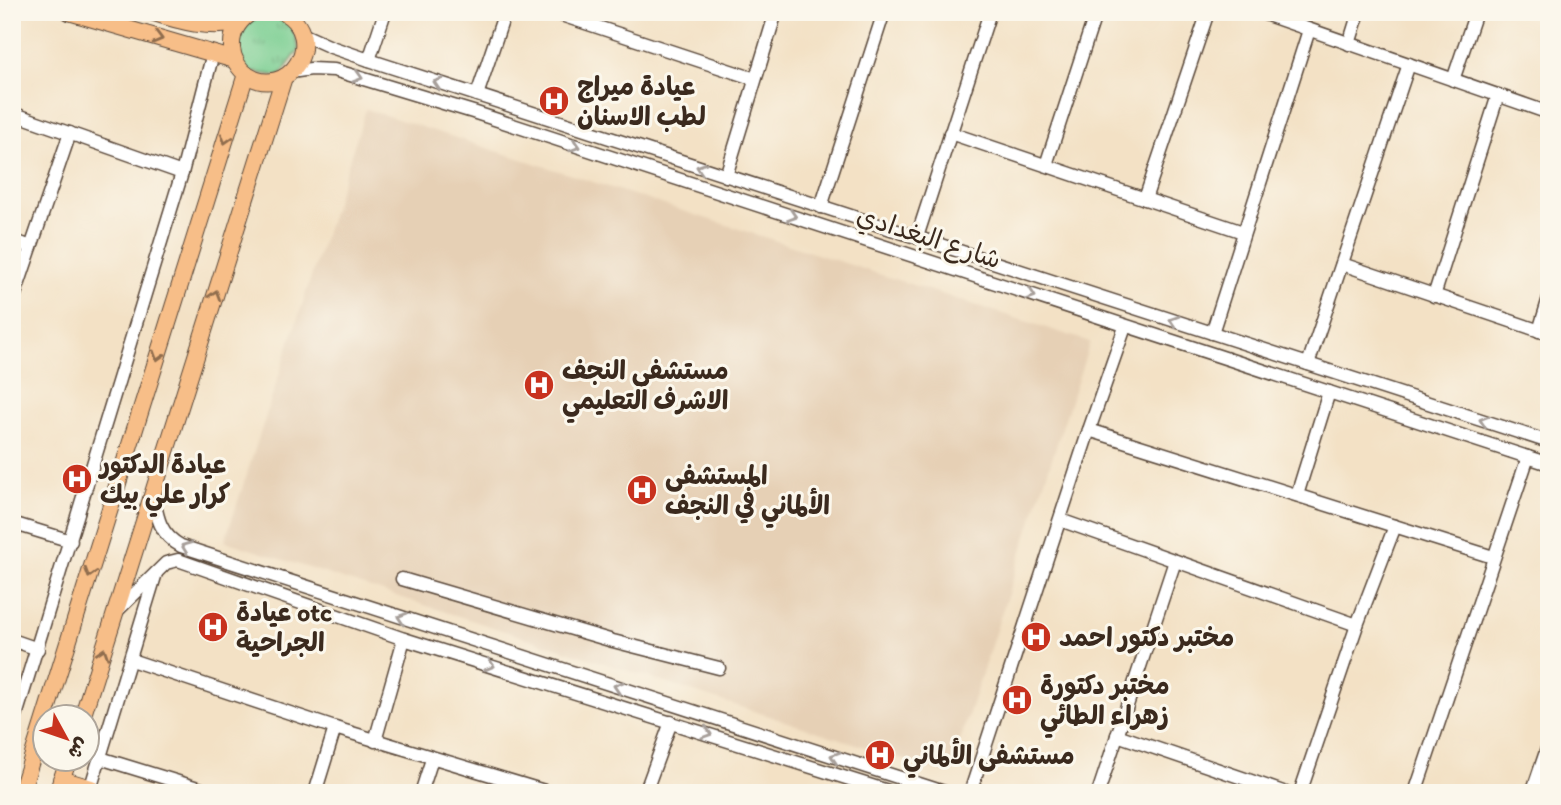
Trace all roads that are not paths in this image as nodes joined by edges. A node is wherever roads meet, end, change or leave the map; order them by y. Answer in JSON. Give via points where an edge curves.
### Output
{"nodes":[{"id":1,"x":69,"y":12,"type":"edge"},
{"id":2,"x":151,"y":12,"type":"edge"},
{"id":3,"x":385,"y":12,"type":"edge"},
{"id":4,"x":505,"y":12,"type":"edge"},
{"id":5,"x":552,"y":12,"type":"edge"},
{"id":6,"x":776,"y":12,"type":"edge"},
{"id":7,"x":884,"y":12,"type":"edge"},
{"id":8,"x":990,"y":12,"type":"edge"},
{"id":9,"x":1096,"y":12,"type":"edge"},
{"id":10,"x":1208,"y":12,"type":"edge"},
{"id":11,"x":1259,"y":12,"type":"edge"},
{"id":12,"x":1359,"y":12,"type":"edge"},
{"id":13,"x":1476,"y":12,"type":"edge"},
{"id":14,"x":291,"y":15,"type":"edge"},
{"id":15,"x":245,"y":18,"type":"edge"},
{"id":16,"x":221,"y":20,"type":"edge"},
{"id":17,"x":1309,"y":30,"type":"junction"},
{"id":18,"x":302,"y":34,"type":"junction"},
{"id":19,"x":1349,"y":44,"type":"junction"},
{"id":20,"x":213,"y":53,"type":"junction"},
{"id":21,"x":235,"y":60,"type":"junction"},
{"id":22,"x":369,"y":60,"type":"junction"},
{"id":23,"x":1409,"y":64,"type":"junction"},
{"id":24,"x":246,"y":74,"type":"junction"},
{"id":25,"x":288,"y":74,"type":"junction"},
{"id":26,"x":755,"y":79,"type":"junction"},
{"id":27,"x":1453,"y":80,"type":"junction"},
{"id":28,"x":477,"y":95,"type":"junction"},
{"id":29,"x":1498,"y":95,"type":"junction"},
{"id":30,"x":1548,"y":110,"type":"edge"},
{"id":31,"x":12,"y":113,"type":"edge"},
{"id":32,"x":70,"y":133,"type":"junction"},
{"id":33,"x":950,"y":133,"type":"junction"},
{"id":34,"x":614,"y":140,"type":"junction"},
{"id":35,"x":646,"y":150,"type":"junction"},
{"id":36,"x":609,"y":157,"type":"junction"},
{"id":37,"x":1046,"y":165,"type":"junction"},
{"id":38,"x":641,"y":167,"type":"junction"},
{"id":39,"x":182,"y":173,"type":"junction"},
{"id":40,"x":726,"y":176,"type":"junction"},
{"id":41,"x":1144,"y":199,"type":"junction"},
{"id":42,"x":821,"y":206,"type":"junction"},
{"id":43,"x":1243,"y":232,"type":"junction"},
{"id":44,"x":917,"y":237,"type":"junction"},
{"id":45,"x":12,"y":240,"type":"edge"},
{"id":46,"x":31,"y":247,"type":"junction"},
{"id":47,"x":1342,"y":264,"type":"junction"},
{"id":48,"x":1434,"y":296,"type":"junction"},
{"id":49,"x":1549,"y":298,"type":"edge"},
{"id":50,"x":12,"y":303,"type":"edge"},
{"id":51,"x":1125,"y":327,"type":"junction"},
{"id":52,"x":1212,"y":333,"type":"junction"},
{"id":53,"x":1544,"y":333,"type":"edge"},
{"id":54,"x":1243,"y":342,"type":"junction"},
{"id":55,"x":1267,"y":350,"type":"junction"},
{"id":56,"x":1236,"y":362,"type":"junction"},
{"id":57,"x":1308,"y":364,"type":"junction"},
{"id":58,"x":1259,"y":369,"type":"junction"},
{"id":59,"x":1329,"y":392,"type":"junction"},
{"id":60,"x":1089,"y":430,"type":"junction"},
{"id":61,"x":1549,"y":442,"type":"edge"},
{"id":62,"x":1528,"y":457,"type":"junction"},
{"id":63,"x":1549,"y":464,"type":"edge"},
{"id":64,"x":153,"y":494,"type":"junction"},
{"id":65,"x":1297,"y":495,"type":"junction"},
{"id":66,"x":1060,"y":520,"type":"junction"},
{"id":67,"x":12,"y":523,"type":"edge"},
{"id":68,"x":1395,"y":526,"type":"junction"},
{"id":69,"x":71,"y":541,"type":"junction"},
{"id":70,"x":1493,"y":557,"type":"junction"},
{"id":71,"x":1175,"y":561,"type":"junction"},
{"id":72,"x":252,"y":569,"type":"junction"},
{"id":73,"x":156,"y":572,"type":"junction"},
{"id":74,"x":402,"y":579,"type":"dead end"},
{"id":75,"x":246,"y":584,"type":"junction"},
{"id":76,"x":116,"y":612,"type":"junction"},
{"id":77,"x":1357,"y":625,"type":"junction"},
{"id":78,"x":404,"y":639,"type":"junction"},
{"id":79,"x":12,"y":640,"type":"edge"},
{"id":80,"x":38,"y":649,"type":"junction"},
{"id":81,"x":131,"y":660,"type":"junction"},
{"id":82,"x":719,"y":668,"type":"dead end"},
{"id":83,"x":86,"y":704,"type":"edge"},
{"id":84,"x":671,"y":722,"type":"junction"},
{"id":85,"x":335,"y":728,"type":"junction"},
{"id":86,"x":12,"y":729,"type":"edge"},
{"id":87,"x":1117,"y":735,"type":"junction"},
{"id":88,"x":375,"y":741,"type":"junction"},
{"id":89,"x":1549,"y":743,"type":"edge"},
{"id":90,"x":102,"y":752,"type":"edge"},
{"id":91,"x":102,"y":759,"type":"edge"},
{"id":92,"x":432,"y":759,"type":"junction"},
{"id":93,"x":59,"y":786,"type":"edge"},
{"id":94,"x":859,"y":787,"type":"edge"},
{"id":95,"x":90,"y":790,"type":"edge"},
{"id":96,"x":531,"y":790,"type":"edge"},
{"id":97,"x":209,"y":792,"type":"edge"},
{"id":98,"x":21,"y":793,"type":"edge"},
{"id":99,"x":315,"y":793,"type":"edge"},
{"id":100,"x":421,"y":793,"type":"edge"},
{"id":101,"x":551,"y":793,"type":"edge"},
{"id":102,"x":645,"y":793,"type":"edge"},
{"id":103,"x":894,"y":793,"type":"edge"},
{"id":104,"x":947,"y":793,"type":"edge"},
{"id":105,"x":970,"y":793,"type":"edge"},
{"id":106,"x":1098,"y":793,"type":"edge"},
{"id":107,"x":1286,"y":793,"type":"edge"},
{"id":108,"x":1300,"y":793,"type":"edge"},
{"id":109,"x":1415,"y":793,"type":"edge"},
{"id":110,"x":1532,"y":793,"type":"edge"}],
"edges":[{"from":1,"to":20,"type":"main road","one_way":true},
{"from":2,"to":16,"type":"main road","via":[[194,24]]},
{"from":3,"to":22,"type":"street"},
{"from":4,"to":28,"type":"street"},
{"from":5,"to":26,"type":"street"},
{"from":6,"to":26,"type":"street"},
{"from":7,"to":42,"type":"street"},
{"from":8,"to":33,"type":"street"},
{"from":9,"to":37,"type":"street"},
{"from":10,"to":41,"type":"street"},
{"from":11,"to":17,"type":"street"},
{"from":12,"to":19,"type":"street"},
{"from":13,"to":27,"type":"street"},
{"from":14,"to":18,"type":"main road"},
{"from":15,"to":16,"type":"main road"},
{"from":15,"to":21,"type":"main road","via":[[232,41]]},
{"from":16,"to":20,"type":"main road","via":[[221,39]]},
{"from":17,"to":19,"type":"street"},
{"from":17,"to":43,"type":"street"},
{"from":18,"to":22,"type":"street","name":"شارع البغدادي"},
{"from":18,"to":25,"type":"main road","via":[[303,50]]},
{"from":19,"to":23,"type":"street"},
{"from":20,"to":21,"type":"main road"},
{"from":20,"to":39,"type":"street"},
{"from":21,"to":24,"type":"main road"},
{"from":28,"to":22,"type":"street","name":"شارع البغدادي","one_way":true},
{"from":23,"to":27,"type":"street"},
{"from":23,"to":47,"type":"street"},
{"from":24,"to":25,"type":"main road","via":[[268,81]]},
{"from":24,"to":98,"type":"main road","one_way":true},
{"from":25,"to":36,"type":"street","name":"شارع البغدادي","one_way":true,"via":[[334,70]]},
{"from":64,"to":25,"type":"main road","one_way":true},
{"from":26,"to":40,"type":"street"},
{"from":27,"to":29,"type":"street"},
{"from":28,"to":34,"type":"street","name":"شارع البغدادي"},
{"from":29,"to":30,"type":"street"},
{"from":29,"to":48,"type":"street"},
{"from":31,"to":32,"type":"street"},
{"from":32,"to":39,"type":"street"},
{"from":32,"to":46,"type":"street"},
{"from":33,"to":37,"type":"street"},
{"from":33,"to":44,"type":"street"},
{"from":34,"to":35,"type":"street","name":"شارع البغدادي"},
{"from":34,"to":36,"type":"street","via":[[617,151]]},
{"from":35,"to":38,"type":"street","via":[[638,157]]},
{"from":40,"to":35,"type":"street","name":"شارع البغدادي","one_way":true},
{"from":36,"to":38,"type":"street","name":"شارع البغدادي"},
{"from":37,"to":41,"type":"street"},
{"from":38,"to":51,"type":"street","name":"شارع البغدادي","one_way":true},
{"from":39,"to":69,"type":"street"},
{"from":40,"to":42,"type":"street","name":"شارع البغدادي"},
{"from":41,"to":43,"type":"street"},
{"from":42,"to":44,"type":"street","name":"شارع البغدادي"},
{"from":43,"to":52,"type":"street"},
{"from":52,"to":44,"type":"street","name":"شارع البغدادي","one_way":true},
{"from":45,"to":46,"type":"street"},
{"from":46,"to":50,"type":"street"},
{"from":47,"to":48,"type":"street"},
{"from":47,"to":57,"type":"street"},
{"from":48,"to":53,"type":"street"},
{"from":49,"to":53,"type":"street"},
{"from":51,"to":56,"type":"street","name":"شارع البغدادي"},
{"from":51,"to":60,"type":"street"},
{"from":52,"to":54,"type":"street","name":"شارع البغدادي"},
{"from":54,"to":55,"type":"street","name":"شارع البغدادي"},
{"from":54,"to":56,"type":"street","via":[[1246,353]]},
{"from":55,"to":57,"type":"street","name":"شارع البغدادي"},
{"from":55,"to":58,"type":"street","via":[[1258,357]]},
{"from":56,"to":58,"type":"street","name":"شارع البغدادي"},
{"from":61,"to":57,"type":"street","name":"شارع البغدادي","one_way":true},
{"from":58,"to":59,"type":"street","name":"شارع البغدادي"},
{"from":59,"to":62,"type":"street","name":"شارع البغدادي"},
{"from":59,"to":65,"type":"street"},
{"from":60,"to":65,"type":"street"},
{"from":60,"to":66,"type":"street"},
{"from":62,"to":63,"type":"street","name":"شارع البغدادي"},
{"from":62,"to":70,"type":"street"},
{"from":72,"to":64,"type":"street","one_way":true,"via":[[172,542],[160,527]]},
{"from":64,"to":76,"type":"main road"},
{"from":65,"to":68,"type":"street"},
{"from":66,"to":71,"type":"street"},
{"from":66,"to":105,"type":"street"},
{"from":67,"to":69,"type":"street"},
{"from":68,"to":70,"type":"street"},
{"from":68,"to":77,"type":"street"},
{"from":69,"to":80,"type":"street"},
{"from":70,"to":109,"type":"street"},
{"from":71,"to":77,"type":"street"},
{"from":71,"to":87,"type":"street"},
{"from":72,"to":75,"type":"street"},
{"from":104,"to":72,"type":"street","one_way":true},
{"from":73,"to":75,"type":"street","via":[[178,560]]},
{"from":73,"to":76,"type":"street"},
{"from":73,"to":81,"type":"street"},
{"from":74,"to":82,"type":"street"},
{"from":75,"to":78,"type":"street"},
{"from":83,"to":76,"type":"main road","one_way":true},
{"from":77,"to":108,"type":"street"},
{"from":78,"to":84,"type":"street","one_way":true},
{"from":78,"to":88,"type":"street"},
{"from":79,"to":80,"type":"street"},
{"from":80,"to":86,"type":"street"},
{"from":81,"to":85,"type":"street"},
{"from":81,"to":90,"type":"street"},
{"from":84,"to":94,"type":"street","one_way":true},
{"from":84,"to":102,"type":"street"},
{"from":85,"to":88,"type":"street"},
{"from":85,"to":99,"type":"street"},
{"from":87,"to":106,"type":"street"},
{"from":87,"to":107,"type":"street"},
{"from":88,"to":92,"type":"street"},
{"from":89,"to":110,"type":"street"},
{"from":91,"to":97,"type":"street"},
{"from":92,"to":96,"type":"street"},
{"from":92,"to":100,"type":"street"},
{"from":93,"to":95,"type":"main road"},
{"from":94,"to":103,"type":"street"},
{"from":96,"to":101,"type":"street"}]}
